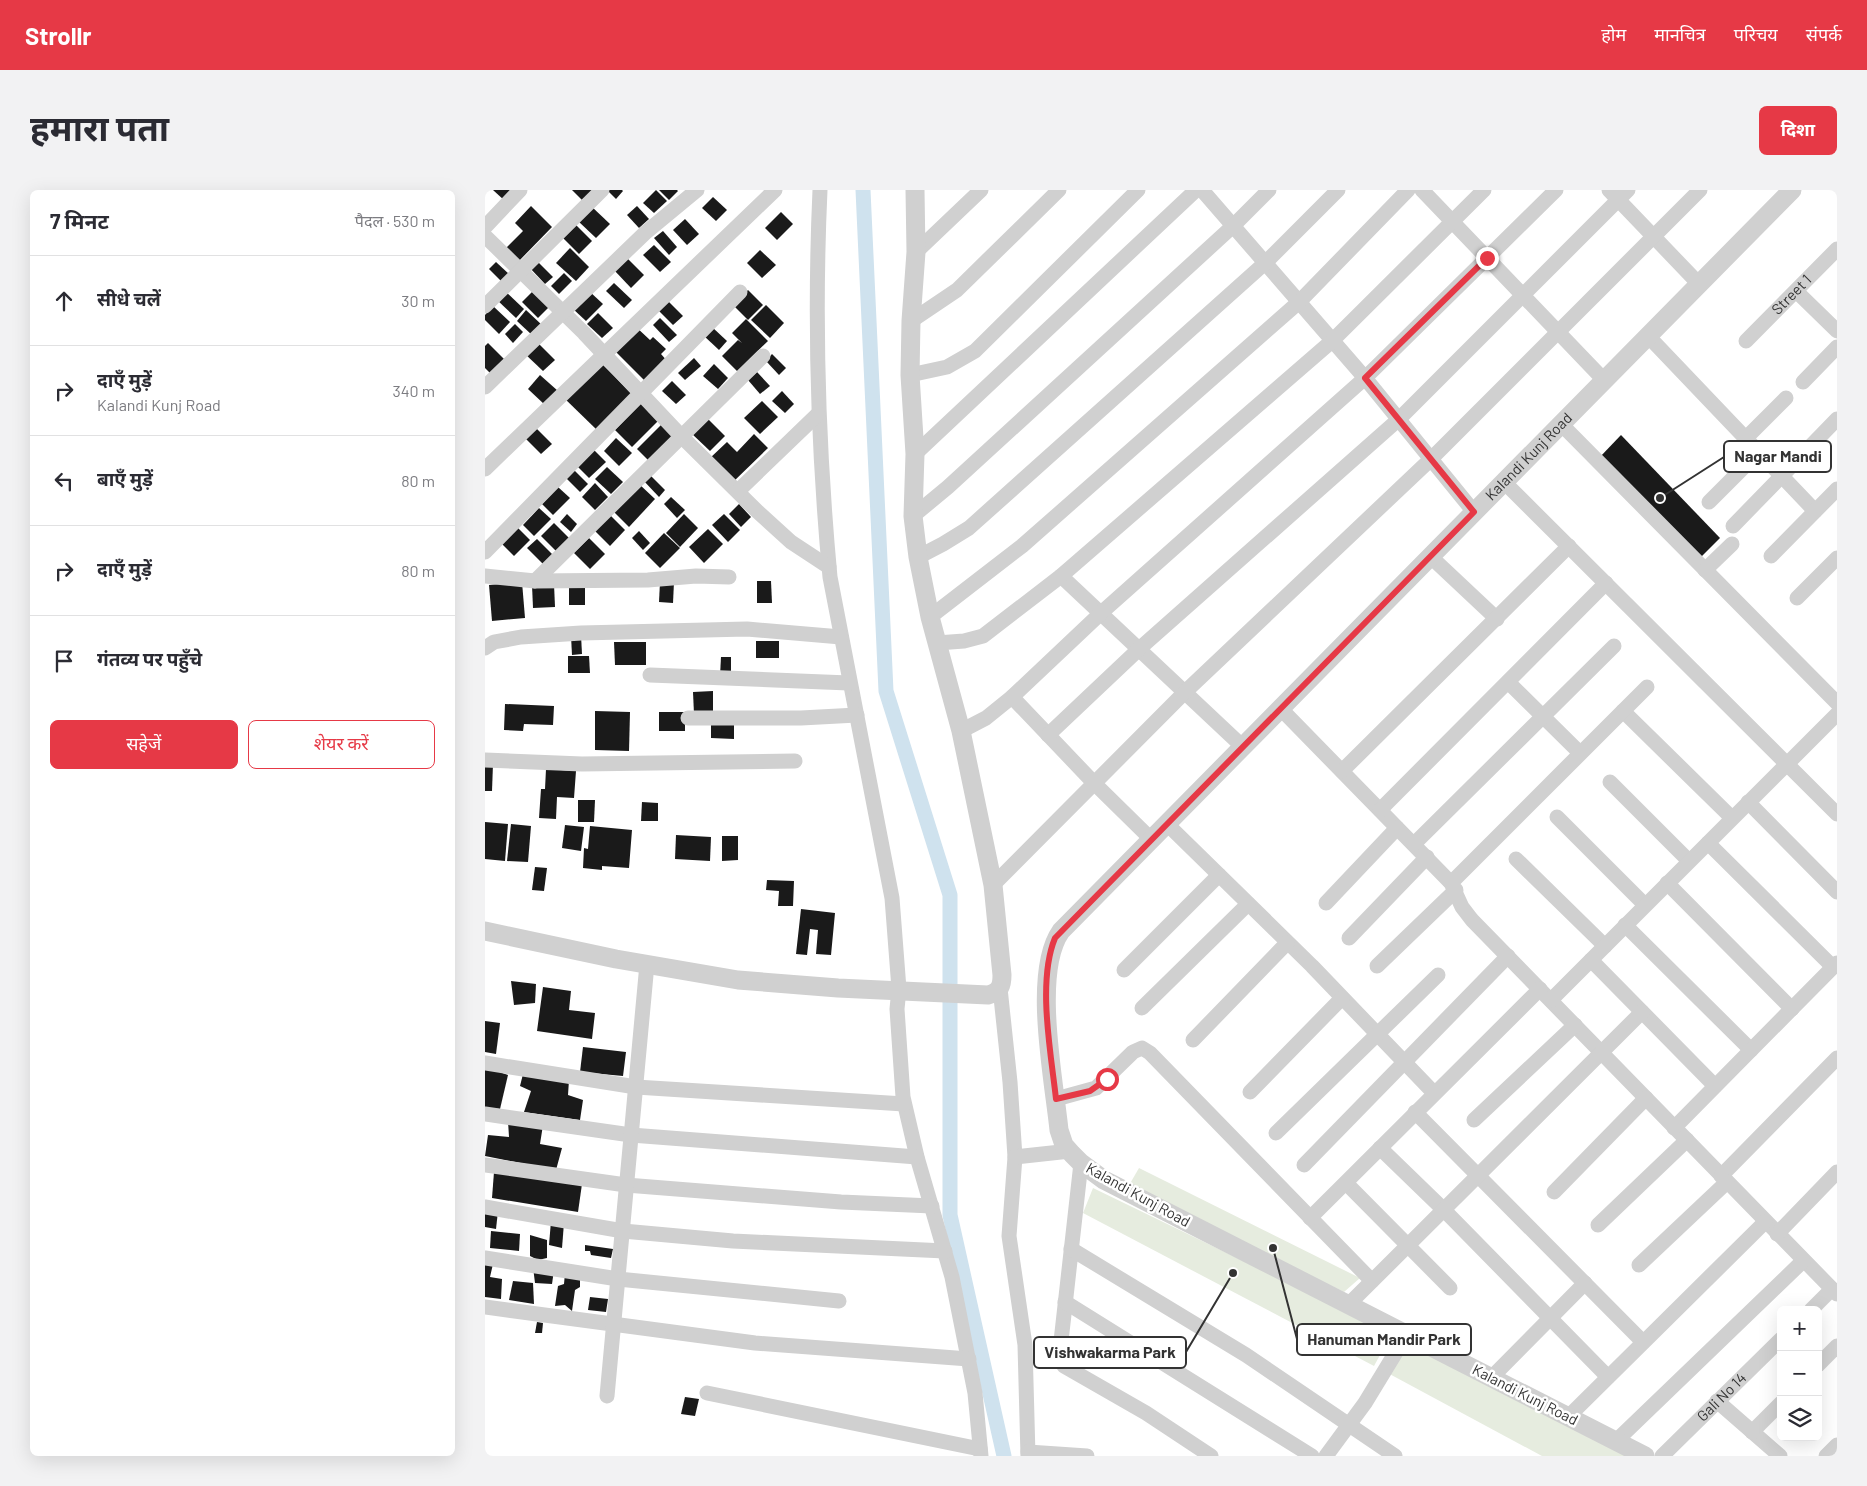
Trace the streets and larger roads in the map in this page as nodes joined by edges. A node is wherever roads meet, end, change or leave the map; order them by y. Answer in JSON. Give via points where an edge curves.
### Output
{"nodes":[{"id":1,"x":520,"y":190,"type":"edge"},
{"id":2,"x":602,"y":190,"type":"edge"},
{"id":3,"x":697,"y":190,"type":"edge"},
{"id":4,"x":775,"y":190,"type":"edge"},
{"id":5,"x":821,"y":190,"type":"edge"},
{"id":6,"x":915,"y":190,"type":"edge"},
{"id":7,"x":981,"y":190,"type":"edge"},
{"id":8,"x":1059,"y":190,"type":"edge"},
{"id":9,"x":1139,"y":190,"type":"edge"},
{"id":10,"x":1195,"y":190,"type":"edge"},
{"id":11,"x":1202,"y":190,"type":"edge"},
{"id":12,"x":1269,"y":190,"type":"edge"},
{"id":13,"x":1338,"y":190,"type":"edge"},
{"id":14,"x":1408,"y":190,"type":"edge"},
{"id":15,"x":1422,"y":190,"type":"edge"},
{"id":16,"x":1483,"y":190,"type":"edge"},
{"id":17,"x":1556,"y":190,"type":"edge"},
{"id":18,"x":1700,"y":190,"type":"edge"},
{"id":19,"x":1792,"y":190,"type":"edge"},
{"id":20,"x":1619,"y":193,"type":"edge"},
{"id":21,"x":1453,"y":222,"type":"junction"},
{"id":22,"x":1233,"y":226,"type":"junction"},
{"id":23,"x":485,"y":228,"type":"edge"},
{"id":24,"x":485,"y":236,"type":"edge"},
{"id":25,"x":1654,"y":237,"type":"junction"},
{"id":26,"x":1837,"y":249,"type":"edge"},
{"id":27,"x":916,"y":252,"type":"junction"},
{"id":28,"x":1487,"y":258,"type":"junction"},
{"id":29,"x":1265,"y":263,"type":"junction"},
{"id":30,"x":521,"y":271,"type":"junction"},
{"id":31,"x":1699,"y":284,"type":"junction"},
{"id":32,"x":1796,"y":290,"type":"junction"},
{"id":33,"x":740,"y":292,"type":"dead end"},
{"id":34,"x":1523,"y":296,"type":"junction"},
{"id":35,"x":1299,"y":302,"type":"junction"},
{"id":36,"x":485,"y":306,"type":"edge"},
{"id":37,"x":563,"y":312,"type":"junction"},
{"id":38,"x":911,"y":321,"type":"junction"},
{"id":39,"x":1837,"y":331,"type":"edge"},
{"id":40,"x":1558,"y":332,"type":"junction"},
{"id":41,"x":1648,"y":336,"type":"junction"},
{"id":42,"x":1332,"y":341,"type":"junction"},
{"id":43,"x":1745,"y":341,"type":"dead end"},
{"id":44,"x":1837,"y":347,"type":"edge"},
{"id":45,"x":603,"y":353,"type":"junction"},
{"id":46,"x":763,"y":356,"type":"dead end"},
{"id":47,"x":910,"y":375,"type":"junction"},
{"id":48,"x":1365,"y":378,"type":"junction"},
{"id":49,"x":1604,"y":380,"type":"junction"},
{"id":50,"x":1803,"y":382,"type":"dead end"},
{"id":51,"x":485,"y":387,"type":"edge"},
{"id":52,"x":641,"y":393,"type":"junction"},
{"id":53,"x":1786,"y":398,"type":"dead end"},
{"id":54,"x":818,"y":414,"type":"junction"},
{"id":55,"x":1399,"y":419,"type":"junction"},
{"id":56,"x":1837,"y":419,"type":"edge"},
{"id":57,"x":1561,"y":424,"type":"junction"},
{"id":58,"x":681,"y":436,"type":"junction"},
{"id":59,"x":1746,"y":438,"type":"junction"},
{"id":60,"x":1759,"y":452,"type":"junction"},
{"id":61,"x":915,"y":454,"type":"junction"},
{"id":62,"x":1431,"y":459,"type":"junction"},
{"id":63,"x":485,"y":469,"type":"edge"},
{"id":64,"x":1781,"y":476,"type":"junction"},
{"id":65,"x":1504,"y":482,"type":"junction"},
{"id":66,"x":1837,"y":489,"type":"edge"},
{"id":67,"x":738,"y":491,"type":"junction"},
{"id":68,"x":1709,"y":502,"type":"dead end"},
{"id":69,"x":1815,"y":511,"type":"junction"},
{"id":70,"x":1474,"y":512,"type":"junction"},
{"id":71,"x":913,"y":516,"type":"junction"},
{"id":72,"x":1733,"y":526,"type":"dead end"},
{"id":73,"x":1732,"y":544,"type":"dead end"},
{"id":74,"x":1569,"y":546,"type":"junction"},
{"id":75,"x":485,"y":552,"type":"edge"},
{"id":76,"x":918,"y":556,"type":"junction"},
{"id":77,"x":1771,"y":556,"type":"dead end"},
{"id":78,"x":1431,"y":557,"type":"junction"},
{"id":79,"x":1837,"y":558,"type":"edge"},
{"id":80,"x":829,"y":567,"type":"junction"},
{"id":81,"x":1705,"y":570,"type":"junction"},
{"id":82,"x":485,"y":576,"type":"edge"},
{"id":83,"x":1061,"y":576,"type":"junction"},
{"id":84,"x":729,"y":577,"type":"dead end"},
{"id":85,"x":535,"y":581,"type":"junction"},
{"id":86,"x":1606,"y":583,"type":"junction"},
{"id":87,"x":1797,"y":598,"type":"dead end"},
{"id":88,"x":1101,"y":613,"type":"junction"},
{"id":89,"x":930,"y":617,"type":"junction"},
{"id":90,"x":1497,"y":619,"type":"junction"},
{"id":91,"x":841,"y":637,"type":"junction"},
{"id":92,"x":937,"y":643,"type":"junction"},
{"id":93,"x":1614,"y":646,"type":"dead end"},
{"id":94,"x":485,"y":648,"type":"edge"},
{"id":95,"x":1139,"y":649,"type":"junction"},
{"id":96,"x":650,"y":675,"type":"dead end"},
{"id":97,"x":1508,"y":682,"type":"junction"},
{"id":98,"x":849,"y":683,"type":"junction"},
{"id":99,"x":1647,"y":687,"type":"dead end"},
{"id":100,"x":1185,"y":692,"type":"junction"},
{"id":101,"x":1012,"y":697,"type":"junction"},
{"id":102,"x":1837,"y":702,"type":"edge"},
{"id":103,"x":1281,"y":709,"type":"junction"},
{"id":104,"x":1623,"y":711,"type":"junction"},
{"id":105,"x":857,"y":715,"type":"junction"},
{"id":106,"x":1543,"y":716,"type":"junction"},
{"id":107,"x":688,"y":718,"type":"dead end"},
{"id":108,"x":1834,"y":722,"type":"edge"},
{"id":109,"x":961,"y":731,"type":"junction"},
{"id":110,"x":1048,"y":735,"type":"junction"},
{"id":111,"x":1243,"y":747,"type":"junction"},
{"id":112,"x":1580,"y":753,"type":"junction"},
{"id":113,"x":485,"y":760,"type":"edge"},
{"id":114,"x":795,"y":761,"type":"dead end"},
{"id":115,"x":1787,"y":763,"type":"junction"},
{"id":116,"x":1342,"y":772,"type":"junction"},
{"id":117,"x":1610,"y":782,"type":"dead end"},
{"id":118,"x":1093,"y":783,"type":"junction"},
{"id":119,"x":1748,"y":802,"type":"junction"},
{"id":120,"x":1380,"y":810,"type":"junction"},
{"id":121,"x":1837,"y":814,"type":"edge"},
{"id":122,"x":1557,"y":817,"type":"dead end"},
{"id":123,"x":1732,"y":818,"type":"junction"},
{"id":124,"x":1168,"y":825,"type":"junction"},
{"id":125,"x":1397,"y":828,"type":"junction"},
{"id":126,"x":1152,"y":840,"type":"junction"},
{"id":127,"x":1708,"y":843,"type":"junction"},
{"id":128,"x":1413,"y":844,"type":"junction"},
{"id":129,"x":1427,"y":857,"type":"junction"},
{"id":130,"x":1516,"y":859,"type":"dead end"},
{"id":131,"x":1689,"y":861,"type":"junction"},
{"id":132,"x":1219,"y":875,"type":"junction"},
{"id":133,"x":1667,"y":883,"type":"junction"},
{"id":134,"x":993,"y":885,"type":"junction"},
{"id":135,"x":1454,"y":886,"type":"junction"},
{"id":136,"x":1837,"y":892,"type":"edge"},
{"id":137,"x":1326,"y":903,"type":"dead end"},
{"id":138,"x":1248,"y":904,"type":"junction"},
{"id":139,"x":1645,"y":905,"type":"junction"},
{"id":140,"x":1625,"y":925,"type":"junction"},
{"id":141,"x":485,"y":931,"type":"edge"},
{"id":142,"x":1349,"y":938,"type":"dead end"},
{"id":143,"x":1287,"y":943,"type":"junction"},
{"id":144,"x":1605,"y":946,"type":"junction"},
{"id":145,"x":1508,"y":956,"type":"junction"},
{"id":146,"x":1591,"y":960,"type":"junction"},
{"id":147,"x":647,"y":964,"type":"junction"},
{"id":148,"x":1835,"y":965,"type":"edge"},
{"id":149,"x":1377,"y":966,"type":"dead end"},
{"id":150,"x":1124,"y":970,"type":"dead end"},
{"id":151,"x":1437,"y":975,"type":"dead end"},
{"id":152,"x":1000,"y":988,"type":"junction"},
{"id":153,"x":899,"y":989,"type":"junction"},
{"id":154,"x":1540,"y":989,"type":"junction"},
{"id":155,"x":1343,"y":998,"type":"junction"},
{"id":156,"x":1551,"y":1000,"type":"junction"},
{"id":157,"x":1142,"y":1008,"type":"dead end"},
{"id":158,"x":1792,"y":1009,"type":"junction"},
{"id":159,"x":1642,"y":1012,"type":"junction"},
{"id":160,"x":1575,"y":1025,"type":"junction"},
{"id":161,"x":1377,"y":1034,"type":"junction"},
{"id":162,"x":1193,"y":1040,"type":"dead end"},
{"id":163,"x":1751,"y":1050,"type":"junction"},
{"id":164,"x":1602,"y":1052,"type":"junction"},
{"id":165,"x":1837,"y":1058,"type":"edge"},
{"id":166,"x":1404,"y":1061,"type":"junction"},
{"id":167,"x":485,"y":1063,"type":"edge"},
{"id":168,"x":1715,"y":1086,"type":"junction"},
{"id":169,"x":636,"y":1087,"type":"junction"},
{"id":170,"x":1249,"y":1092,"type":"dead end"},
{"id":171,"x":1434,"y":1093,"type":"junction"},
{"id":172,"x":1646,"y":1098,"type":"junction"},
{"id":173,"x":1056,"y":1099,"type":"junction"},
{"id":174,"x":904,"y":1104,"type":"junction"},
{"id":175,"x":1415,"y":1112,"type":"junction"},
{"id":176,"x":485,"y":1114,"type":"edge"},
{"id":177,"x":1474,"y":1120,"type":"dead end"},
{"id":178,"x":1674,"y":1128,"type":"junction"},
{"id":179,"x":1276,"y":1133,"type":"dead end"},
{"id":180,"x":631,"y":1135,"type":"junction"},
{"id":181,"x":1687,"y":1140,"type":"junction"},
{"id":182,"x":1380,"y":1148,"type":"junction"},
{"id":183,"x":917,"y":1157,"type":"junction"},
{"id":184,"x":1015,"y":1157,"type":"junction"},
{"id":185,"x":1075,"y":1157,"type":"junction"},
{"id":186,"x":485,"y":1165,"type":"edge"},
{"id":187,"x":1304,"y":1165,"type":"dead end"},
{"id":188,"x":1837,"y":1172,"type":"edge"},
{"id":189,"x":1478,"y":1176,"type":"junction"},
{"id":190,"x":1724,"y":1179,"type":"junction"},
{"id":191,"x":1346,"y":1183,"type":"junction"},
{"id":192,"x":626,"y":1185,"type":"junction"},
{"id":193,"x":1554,"y":1192,"type":"dead end"},
{"id":194,"x":485,"y":1206,"type":"edge"},
{"id":195,"x":932,"y":1206,"type":"junction"},
{"id":196,"x":1444,"y":1210,"type":"junction"},
{"id":197,"x":1311,"y":1218,"type":"junction"},
{"id":198,"x":1765,"y":1222,"type":"junction"},
{"id":199,"x":1598,"y":1225,"type":"dead end"},
{"id":200,"x":623,"y":1231,"type":"junction"},
{"id":201,"x":1777,"y":1234,"type":"junction"},
{"id":202,"x":1407,"y":1246,"type":"junction"},
{"id":203,"x":1071,"y":1249,"type":"junction"},
{"id":204,"x":945,"y":1251,"type":"junction"},
{"id":205,"x":485,"y":1258,"type":"edge"},
{"id":206,"x":1803,"y":1261,"type":"junction"},
{"id":207,"x":1639,"y":1265,"type":"dead end"},
{"id":208,"x":618,"y":1279,"type":"junction"},
{"id":209,"x":1372,"y":1281,"type":"junction"},
{"id":210,"x":1585,"y":1283,"type":"junction"},
{"id":211,"x":1450,"y":1288,"type":"dead end"},
{"id":212,"x":1834,"y":1292,"type":"edge"},
{"id":213,"x":839,"y":1301,"type":"dead end"},
{"id":214,"x":1065,"y":1302,"type":"junction"},
{"id":215,"x":1348,"y":1305,"type":"junction"},
{"id":216,"x":1816,"y":1306,"type":"edge"},
{"id":217,"x":485,"y":1307,"type":"edge"},
{"id":218,"x":1550,"y":1319,"type":"junction"},
{"id":219,"x":613,"y":1324,"type":"junction"},
{"id":220,"x":1407,"y":1334,"type":"junction"},
{"id":221,"x":1643,"y":1342,"type":"junction"},
{"id":222,"x":1777,"y":1343,"type":"edge"},
{"id":223,"x":1837,"y":1346,"type":"edge"},
{"id":224,"x":969,"y":1359,"type":"junction"},
{"id":225,"x":1822,"y":1361,"type":"edge"},
{"id":226,"x":1608,"y":1377,"type":"junction"},
{"id":227,"x":1491,"y":1378,"type":"junction"},
{"id":228,"x":707,"y":1393,"type":"dead end"},
{"id":229,"x":607,"y":1396,"type":"dead end"},
{"id":230,"x":1717,"y":1401,"type":"junction"},
{"id":231,"x":1777,"y":1407,"type":"edge"},
{"id":232,"x":1568,"y":1417,"type":"junction"},
{"id":233,"x":1349,"y":1425,"type":"junction"},
{"id":234,"x":1752,"y":1432,"type":"junction"},
{"id":235,"x":1616,"y":1441,"type":"junction"},
{"id":236,"x":1837,"y":1445,"type":"edge"},
{"id":237,"x":980,"y":1452,"type":"edge"},
{"id":238,"x":1027,"y":1454,"type":"edge"},
{"id":239,"x":1641,"y":1455,"type":"edge"},
{"id":240,"x":1087,"y":1456,"type":"edge"},
{"id":241,"x":1211,"y":1456,"type":"edge"},
{"id":242,"x":1311,"y":1456,"type":"edge"},
{"id":243,"x":1326,"y":1456,"type":"edge"},
{"id":244,"x":1395,"y":1456,"type":"edge"},
{"id":245,"x":1662,"y":1456,"type":"edge"},
{"id":246,"x":1781,"y":1456,"type":"edge"},
{"id":247,"x":1827,"y":1456,"type":"edge"}],
"edges":[{"from":1,"to":23,"type":"street"},
{"from":2,"to":30,"type":"street"},
{"from":3,"to":37,"type":"street","via":[[645,233]]},
{"from":4,"to":45,"type":"street"},
{"from":5,"to":54,"type":"street","via":[[816,322]]},
{"from":6,"to":27,"type":"street"},
{"from":7,"to":27,"type":"street"},
{"from":8,"to":38,"type":"street","via":[[957,290]]},
{"from":9,"to":47,"type":"street","via":[[975,351],[947,367]]},
{"from":10,"to":61,"type":"street"},
{"from":11,"to":22,"type":"street"},
{"from":12,"to":22,"type":"street"},
{"from":13,"to":29,"type":"street"},
{"from":14,"to":35,"type":"street"},
{"from":15,"to":21,"type":"street"},
{"from":16,"to":21,"type":"street"},
{"from":17,"to":28,"type":"street"},
{"from":18,"to":25,"type":"street"},
{"from":19,"to":31,"type":"street","name":"Kalandi Kunj Road"},
{"from":20,"to":25,"type":"street"},
{"from":20,"to":34,"type":"street"},
{"from":21,"to":28,"type":"street"},
{"from":21,"to":42,"type":"street"},
{"from":22,"to":29,"type":"street"},
{"from":22,"to":71,"type":"street"},
{"from":24,"to":30,"type":"street"},
{"from":25,"to":31,"type":"street"},
{"from":25,"to":40,"type":"street"},
{"from":26,"to":32,"type":"street","name":"Street 1"},
{"from":27,"to":38,"type":"street"},
{"from":28,"to":34,"type":"street"},
{"from":28,"to":48,"type":"street"},
{"from":29,"to":35,"type":"street"},
{"from":29,"to":76,"type":"street","via":[[969,528]]},
{"from":30,"to":36,"type":"street"},
{"from":30,"to":37,"type":"street"},
{"from":31,"to":41,"type":"street","name":"Kalandi Kunj Road"},
{"from":32,"to":39,"type":"street"},
{"from":32,"to":43,"type":"street","name":"Street 1"},
{"from":33,"to":52,"type":"street"},
{"from":34,"to":40,"type":"street"},
{"from":34,"to":55,"type":"street"},
{"from":35,"to":42,"type":"street"},
{"from":35,"to":89,"type":"street","via":[[1022,546]]},
{"from":37,"to":45,"type":"street"},
{"from":37,"to":51,"type":"street"},
{"from":38,"to":47,"type":"street"},
{"from":40,"to":49,"type":"street"},
{"from":40,"to":62,"type":"street"},
{"from":41,"to":49,"type":"street","name":"Kalandi Kunj Road"},
{"from":41,"to":59,"type":"street"},
{"from":42,"to":48,"type":"street"},
{"from":42,"to":83,"type":"street"},
{"from":44,"to":50,"type":"street"},
{"from":45,"to":52,"type":"street"},
{"from":45,"to":63,"type":"street"},
{"from":46,"to":58,"type":"street"},
{"from":47,"to":61,"type":"street"},
{"from":48,"to":55,"type":"street"},
{"from":48,"to":88,"type":"street"},
{"from":49,"to":57,"type":"street","name":"Kalandi Kunj Road"},
{"from":52,"to":58,"type":"street"},
{"from":52,"to":75,"type":"street"},
{"from":53,"to":59,"type":"street"},
{"from":54,"to":67,"type":"street"},
{"from":54,"to":80,"type":"street"},
{"from":55,"to":62,"type":"street"},
{"from":55,"to":95,"type":"street"},
{"from":56,"to":64,"type":"street"},
{"from":57,"to":65,"type":"street","name":"Kalandi Kunj Road"},
{"from":57,"to":81,"type":"street"},
{"from":58,"to":67,"type":"street"},
{"from":58,"to":85,"type":"street"},
{"from":59,"to":60,"type":"street"},
{"from":60,"to":64,"type":"street"},
{"from":60,"to":68,"type":"street"},
{"from":61,"to":71,"type":"street"},
{"from":62,"to":70,"type":"street"},
{"from":62,"to":100,"type":"street"},
{"from":64,"to":69,"type":"street"},
{"from":64,"to":72,"type":"street"},
{"from":65,"to":70,"type":"street","name":"Kalandi Kunj Road"},
{"from":65,"to":74,"type":"street"},
{"from":66,"to":69,"type":"street"},
{"from":67,"to":80,"type":"street","via":[[791,542]]},
{"from":69,"to":77,"type":"street"},
{"from":70,"to":78,"type":"street","name":"Kalandi Kunj Road"},
{"from":71,"to":76,"type":"street"},
{"from":73,"to":81,"type":"street"},
{"from":74,"to":86,"type":"street"},
{"from":74,"to":90,"type":"street"},
{"from":76,"to":89,"type":"street"},
{"from":78,"to":90,"type":"street"},
{"from":78,"to":103,"type":"street","name":"Kalandi Kunj Road"},
{"from":79,"to":87,"type":"street"},
{"from":80,"to":91,"type":"street"},
{"from":81,"to":102,"type":"street"},
{"from":82,"to":85,"type":"street"},
{"from":83,"to":88,"type":"street"},
{"from":83,"to":92,"type":"street","via":[[983,636]]},
{"from":84,"to":85,"type":"street"},
{"from":86,"to":97,"type":"street"},
{"from":86,"to":115,"type":"street"},
{"from":88,"to":95,"type":"street"},
{"from":88,"to":101,"type":"street"},
{"from":89,"to":92,"type":"street"},
{"from":90,"to":116,"type":"street"},
{"from":91,"to":94,"type":"street","via":[[747,629],[581,633],[521,637],[494,642]]},
{"from":91,"to":98,"type":"street"},
{"from":92,"to":109,"type":"street"},
{"from":93,"to":106,"type":"street"},
{"from":95,"to":100,"type":"street"},
{"from":95,"to":110,"type":"street"},
{"from":96,"to":98,"type":"street"},
{"from":97,"to":106,"type":"street"},
{"from":97,"to":120,"type":"street"},
{"from":98,"to":105,"type":"street"},
{"from":99,"to":104,"type":"street"},
{"from":100,"to":111,"type":"street"},
{"from":100,"to":118,"type":"street"},
{"from":101,"to":109,"type":"street","via":[[986,718]]},
{"from":101,"to":110,"type":"street"},
{"from":103,"to":111,"type":"street","name":"Kalandi Kunj Road"},
{"from":103,"to":116,"type":"street"},
{"from":104,"to":112,"type":"street"},
{"from":104,"to":123,"type":"street"},
{"from":105,"to":107,"type":"street"},
{"from":105,"to":153,"type":"street","via":[[891,898]]},
{"from":106,"to":112,"type":"street"},
{"from":106,"to":128,"type":"street"},
{"from":108,"to":115,"type":"street"},
{"from":109,"to":134,"type":"street"},
{"from":110,"to":118,"type":"street"},
{"from":111,"to":124,"type":"street","name":"Kalandi Kunj Road"},
{"from":112,"to":135,"type":"street"},
{"from":113,"to":114,"type":"street","via":[[582,764]]},
{"from":115,"to":119,"type":"street"},
{"from":115,"to":121,"type":"street"},
{"from":116,"to":120,"type":"street"},
{"from":117,"to":131,"type":"street"},
{"from":118,"to":126,"type":"street"},
{"from":118,"to":134,"type":"street"},
{"from":119,"to":123,"type":"street"},
{"from":119,"to":136,"type":"street"},
{"from":120,"to":125,"type":"street"},
{"from":122,"to":139,"type":"street"},
{"from":123,"to":127,"type":"street"},
{"from":124,"to":126,"type":"street","name":"Kalandi Kunj Road"},
{"from":124,"to":132,"type":"street"},
{"from":125,"to":128,"type":"street"},
{"from":125,"to":137,"type":"street"},
{"from":126,"to":173,"type":"street","name":"Kalandi Kunj Road","via":[[1061,931],[1051,949],[1047,963],[1047,1021]]},
{"from":127,"to":131,"type":"street"},
{"from":127,"to":148,"type":"street"},
{"from":128,"to":129,"type":"street"},
{"from":129,"to":135,"type":"street"},
{"from":129,"to":142,"type":"street"},
{"from":130,"to":144,"type":"street"},
{"from":131,"to":133,"type":"street"},
{"from":132,"to":138,"type":"street"},
{"from":132,"to":150,"type":"street"},
{"from":133,"to":139,"type":"street"},
{"from":133,"to":158,"type":"street"},
{"from":134,"to":152,"type":"street","via":[[1002,975]]},
{"from":135,"to":145,"type":"street","via":[[1462,907],[1472,920]]},
{"from":135,"to":149,"type":"street"},
{"from":138,"to":143,"type":"street"},
{"from":138,"to":157,"type":"street"},
{"from":139,"to":140,"type":"street"},
{"from":140,"to":144,"type":"street"},
{"from":140,"to":163,"type":"street"},
{"from":141,"to":147,"type":"street"},
{"from":143,"to":155,"type":"street"},
{"from":143,"to":162,"type":"street"},
{"from":144,"to":146,"type":"street"},
{"from":145,"to":154,"type":"street"},
{"from":145,"to":166,"type":"street"},
{"from":146,"to":156,"type":"street"},
{"from":146,"to":159,"type":"street"},
{"from":147,"to":153,"type":"street","via":[[738,980]]},
{"from":147,"to":169,"type":"street"},
{"from":148,"to":158,"type":"street"},
{"from":151,"to":161,"type":"street"},
{"from":152,"to":153,"type":"street","via":[[988,995]]},
{"from":152,"to":184,"type":"street","via":[[1011,1082]]},
{"from":153,"to":174,"type":"street"},
{"from":154,"to":156,"type":"street"},
{"from":154,"to":171,"type":"street"},
{"from":155,"to":161,"type":"street"},
{"from":155,"to":170,"type":"street"},
{"from":156,"to":160,"type":"street"},
{"from":158,"to":163,"type":"street"},
{"from":159,"to":164,"type":"street"},
{"from":159,"to":168,"type":"street"},
{"from":160,"to":164,"type":"street"},
{"from":160,"to":177,"type":"street"},
{"from":161,"to":166,"type":"street"},
{"from":161,"to":179,"type":"street"},
{"from":163,"to":168,"type":"street"},
{"from":164,"to":172,"type":"street"},
{"from":164,"to":189,"type":"street"},
{"from":165,"to":190,"type":"street"},
{"from":166,"to":171,"type":"street"},
{"from":166,"to":187,"type":"street"},
{"from":167,"to":169,"type":"street"},
{"from":168,"to":178,"type":"street"},
{"from":169,"to":174,"type":"street"},
{"from":169,"to":180,"type":"street"},
{"from":171,"to":175,"type":"street"},
{"from":172,"to":178,"type":"street"},
{"from":172,"to":193,"type":"street"},
{"from":173,"to":185,"type":"street","name":"Kalandi Kunj Road","via":[[1059,1130]]},
{"from":173,"to":197,"type":"street","via":[[1096,1088],[1133,1052],[1142,1048]]},
{"from":174,"to":183,"type":"street"},
{"from":175,"to":182,"type":"street"},
{"from":175,"to":189,"type":"street"},
{"from":176,"to":180,"type":"street"},
{"from":178,"to":181,"type":"street"},
{"from":180,"to":183,"type":"street"},
{"from":180,"to":192,"type":"street"},
{"from":181,"to":190,"type":"street"},
{"from":181,"to":199,"type":"street"},
{"from":182,"to":191,"type":"street"},
{"from":182,"to":196,"type":"street"},
{"from":183,"to":195,"type":"street"},
{"from":184,"to":185,"type":"street"},
{"from":184,"to":238,"type":"street","via":[[1009,1236],[1025,1345]]},
{"from":185,"to":203,"type":"street"},
{"from":185,"to":215,"type":"street","name":"Kalandi Kunj Road","via":[[1104,1180]]},
{"from":186,"to":192,"type":"street"},
{"from":188,"to":201,"type":"street"},
{"from":189,"to":196,"type":"street"},
{"from":189,"to":210,"type":"street"},
{"from":190,"to":198,"type":"street"},
{"from":190,"to":207,"type":"street"},
{"from":191,"to":197,"type":"street"},
{"from":191,"to":202,"type":"street"},
{"from":192,"to":195,"type":"street"},
{"from":192,"to":200,"type":"street"},
{"from":194,"to":200,"type":"street"},
{"from":195,"to":204,"type":"street"},
{"from":196,"to":202,"type":"street"},
{"from":196,"to":218,"type":"street"},
{"from":197,"to":209,"type":"street"},
{"from":198,"to":201,"type":"street"},
{"from":198,"to":221,"type":"street"},
{"from":200,"to":204,"type":"street","via":[[733,1241]]},
{"from":200,"to":208,"type":"street"},
{"from":201,"to":206,"type":"street"},
{"from":202,"to":209,"type":"street"},
{"from":202,"to":211,"type":"street"},
{"from":203,"to":214,"type":"street"},
{"from":203,"to":233,"type":"street","via":[[1246,1355]]},
{"from":204,"to":224,"type":"street"},
{"from":205,"to":208,"type":"street"},
{"from":206,"to":212,"type":"street"},
{"from":206,"to":235,"type":"street"},
{"from":208,"to":213,"type":"street"},
{"from":208,"to":219,"type":"street"},
{"from":209,"to":215,"type":"street"},
{"from":210,"to":218,"type":"street"},
{"from":210,"to":221,"type":"street"},
{"from":212,"to":216,"type":"street"},
{"from":214,"to":241,"type":"street","via":[[1058,1349],[1064,1366],[1146,1413]]},
{"from":214,"to":242,"type":"street"},
{"from":215,"to":220,"type":"street","name":"Kalandi Kunj Road"},
{"from":217,"to":219,"type":"street"},
{"from":218,"to":226,"type":"street"},
{"from":218,"to":227,"type":"street"},
{"from":219,"to":224,"type":"street","via":[[755,1343]]},
{"from":219,"to":229,"type":"street"},
{"from":220,"to":227,"type":"street","name":"Kalandi Kunj Road"},
{"from":220,"to":233,"type":"street"},
{"from":221,"to":226,"type":"street"},
{"from":222,"to":230,"type":"street","name":"Gali No 14"},
{"from":223,"to":225,"type":"street"},
{"from":224,"to":237,"type":"street"},
{"from":226,"to":232,"type":"street"},
{"from":227,"to":232,"type":"street","name":"Kalandi Kunj Road"},
{"from":228,"to":237,"type":"street"},
{"from":230,"to":234,"type":"street"},
{"from":230,"to":245,"type":"street","name":"Gali No 14"},
{"from":231,"to":234,"type":"street"},
{"from":232,"to":235,"type":"street","name":"Kalandi Kunj Road"},
{"from":233,"to":243,"type":"street"},
{"from":233,"to":244,"type":"street"},
{"from":234,"to":246,"type":"street"},
{"from":235,"to":239,"type":"street","name":"Kalandi Kunj Road"},
{"from":236,"to":247,"type":"street"},
{"from":238,"to":240,"type":"street"}]}
